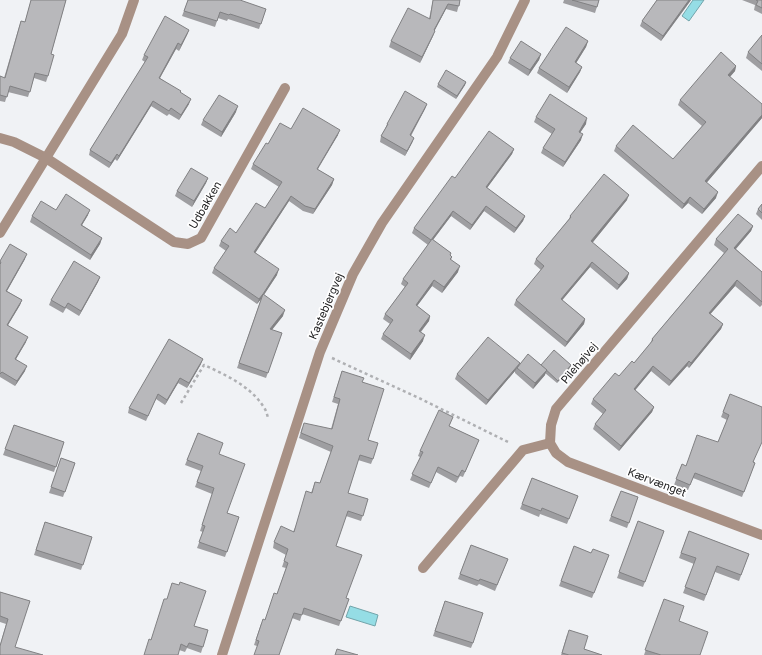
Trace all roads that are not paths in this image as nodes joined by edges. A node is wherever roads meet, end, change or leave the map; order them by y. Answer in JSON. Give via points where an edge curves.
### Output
{"nodes":[{"id":1,"x":134,"y":0,"type":"edge"},
{"id":2,"x":525,"y":0,"type":"edge"},
{"id":3,"x":285,"y":88,"type":"dead end"},
{"id":4,"x":0,"y":138,"type":"edge"},
{"id":5,"x":46,"y":158,"type":"junction"},
{"id":6,"x":762,"y":166,"type":"edge"},
{"id":7,"x":0,"y":233,"type":"edge"},
{"id":8,"x":550,"y":443,"type":"junction"},
{"id":9,"x":762,"y":535,"type":"edge"},
{"id":10,"x":423,"y":568,"type":"dead end"},
{"id":11,"x":222,"y":655,"type":"edge"}],
"edges":[{"from":1,"to":5,"type":"street","via":[[122,34]]},
{"from":2,"to":11,"type":"street","name":"Kastebjergvej","via":[[497,58],[382,223],[352,274],[320,352]]},
{"from":3,"to":5,"type":"street","name":"Udbakken","via":[[201,238],[188,244],[174,242]]},
{"from":4,"to":5,"type":"street","name":"Udbakken"},
{"from":5,"to":7,"type":"street"},
{"from":6,"to":8,"type":"street","name":"Pilehøjvej","via":[[556,409],[551,425]]},
{"from":8,"to":9,"type":"street","name":"Kærvænget","via":[[556,453],[568,462]]},
{"from":8,"to":10,"type":"street","via":[[523,450]]}]}
